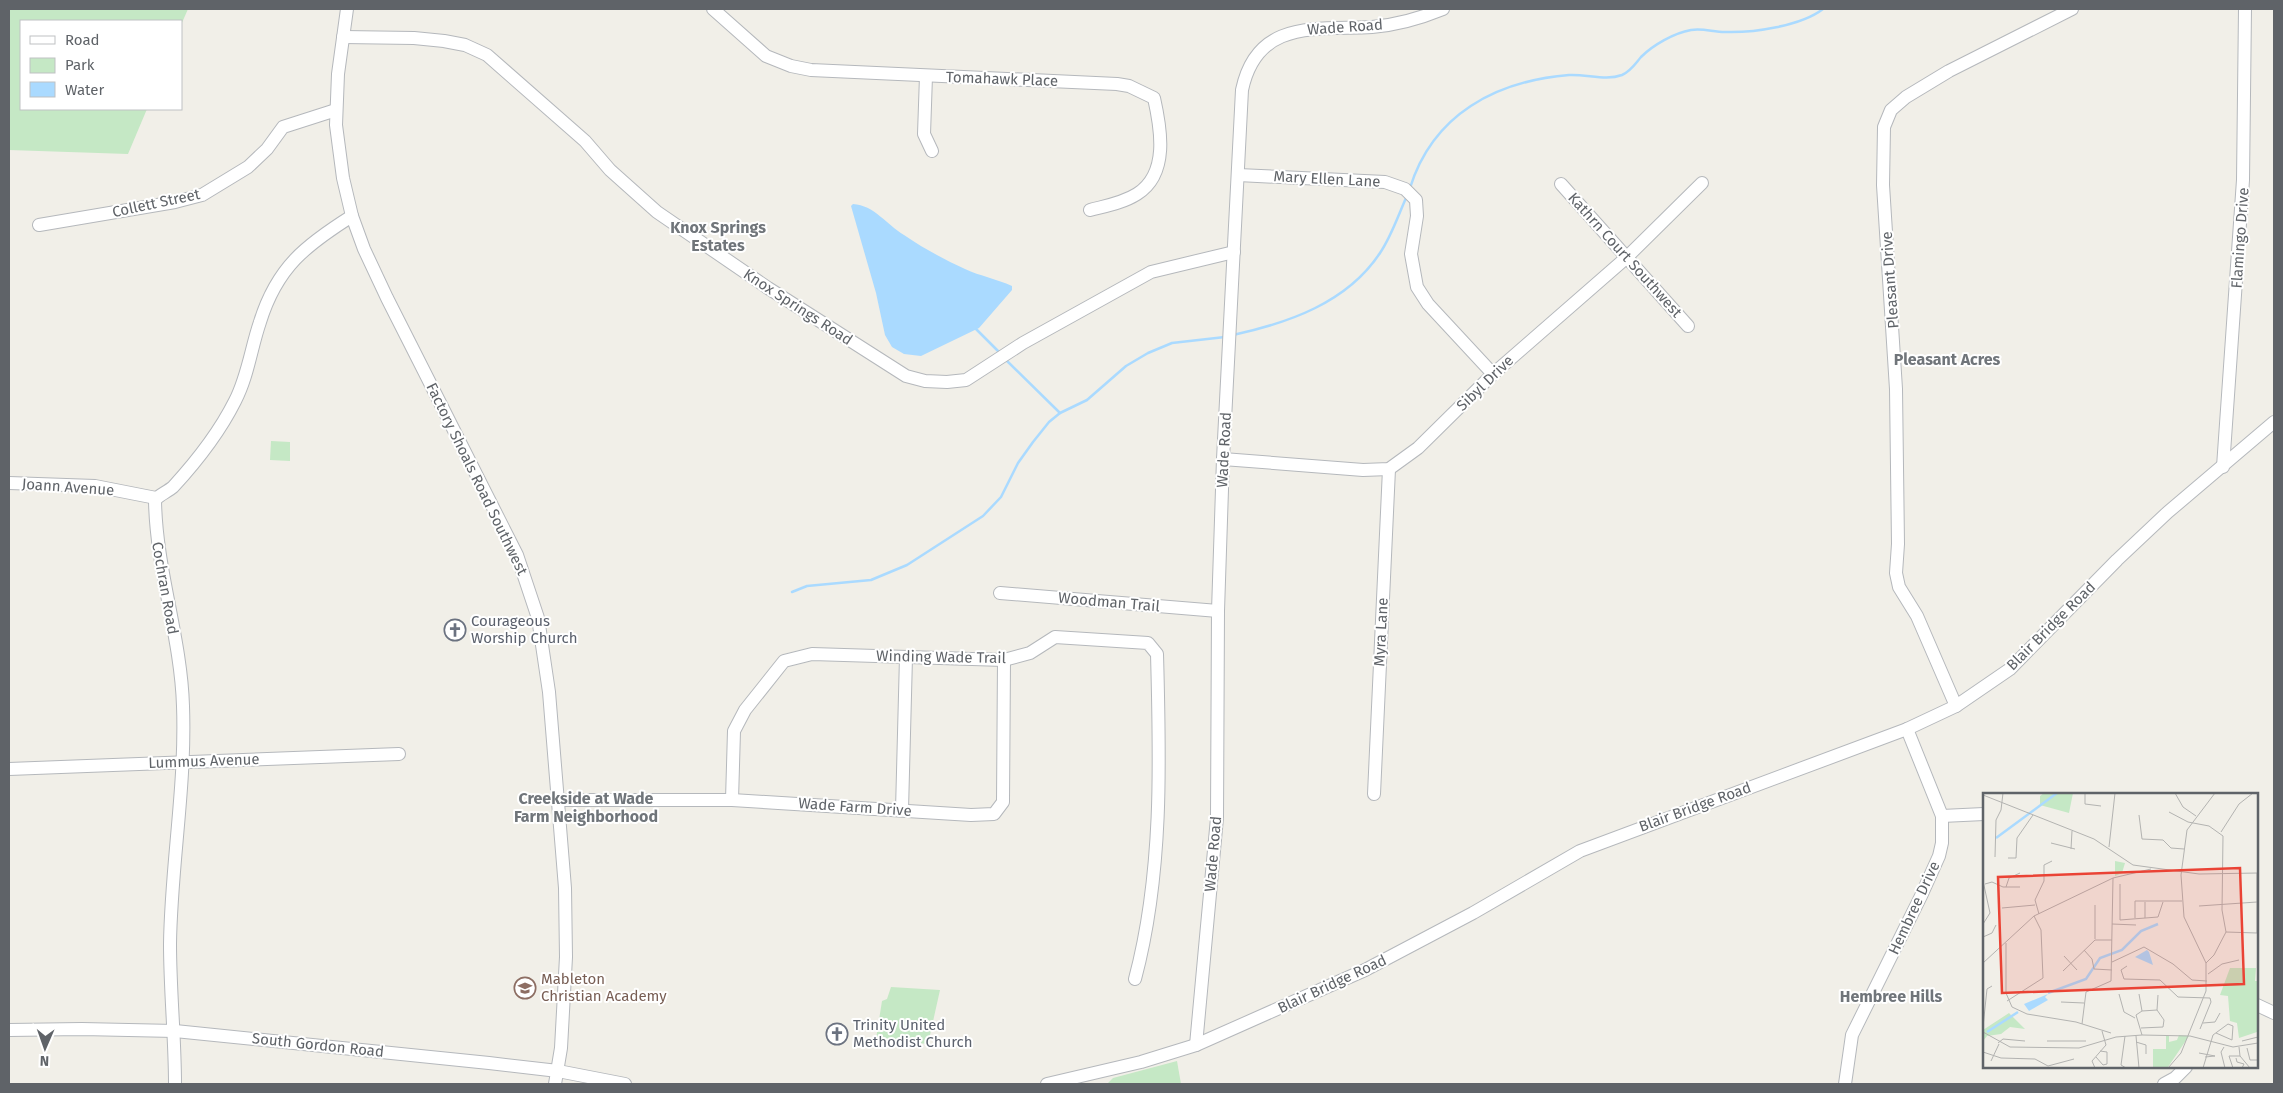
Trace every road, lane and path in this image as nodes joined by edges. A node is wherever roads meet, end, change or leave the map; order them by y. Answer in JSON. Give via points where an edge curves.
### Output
{"nodes":[{"id":1,"x":347,"y":9,"type":"edge"},
{"id":2,"x":713,"y":9,"type":"edge"},
{"id":3,"x":1443,"y":9,"type":"edge"},
{"id":4,"x":2072,"y":9,"type":"edge"},
{"id":5,"x":2245,"y":9,"type":"edge"},
{"id":6,"x":343,"y":37,"type":"junction"},
{"id":7,"x":926,"y":76,"type":"junction"},
{"id":8,"x":336,"y":110,"type":"junction"},
{"id":9,"x":932,"y":150,"type":"dead end"},
{"id":10,"x":1238,"y":175,"type":"junction"},
{"id":11,"x":1702,"y":183,"type":"dead end"},
{"id":12,"x":1562,"y":184,"type":"dead end"},
{"id":13,"x":1090,"y":210,"type":"dead end"},
{"id":14,"x":352,"y":216,"type":"junction"},
{"id":15,"x":39,"y":225,"type":"dead end"},
{"id":16,"x":1234,"y":252,"type":"junction"},
{"id":17,"x":1626,"y":258,"type":"junction"},
{"id":18,"x":1688,"y":326,"type":"dead end"},
{"id":19,"x":1493,"y":374,"type":"junction"},
{"id":20,"x":2274,"y":422,"type":"edge"},
{"id":21,"x":1223,"y":459,"type":"junction"},
{"id":22,"x":2223,"y":467,"type":"junction"},
{"id":23,"x":1389,"y":469,"type":"junction"},
{"id":24,"x":9,"y":483,"type":"edge"},
{"id":25,"x":156,"y":498,"type":"junction"},
{"id":26,"x":1000,"y":593,"type":"dead end"},
{"id":27,"x":1218,"y":611,"type":"junction"},
{"id":28,"x":906,"y":657,"type":"junction"},
{"id":29,"x":1004,"y":660,"type":"junction"},
{"id":30,"x":1956,"y":706,"type":"junction"},
{"id":31,"x":1907,"y":729,"type":"junction"},
{"id":32,"x":399,"y":754,"type":"dead end"},
{"id":33,"x":182,"y":762,"type":"junction"},
{"id":34,"x":9,"y":769,"type":"edge"},
{"id":35,"x":1374,"y":794,"type":"dead end"},
{"id":36,"x":559,"y":800,"type":"junction"},
{"id":37,"x":732,"y":800,"type":"junction"},
{"id":38,"x":902,"y":810,"type":"junction"},
{"id":39,"x":1983,"y":814,"type":"edge"},
{"id":40,"x":1942,"y":816,"type":"junction"},
{"id":41,"x":1135,"y":979,"type":"dead end"},
{"id":42,"x":2258,"y":1006,"type":"edge"},
{"id":43,"x":2274,"y":1014,"type":"edge"},
{"id":44,"x":9,"y":1030,"type":"edge"},
{"id":45,"x":175,"y":1031,"type":"junction"},
{"id":46,"x":1196,"y":1045,"type":"junction"},
{"id":47,"x":2185,"y":1068,"type":"edge"},
{"id":48,"x":558,"y":1071,"type":"junction"},
{"id":49,"x":175,"y":1084,"type":"edge"},
{"id":50,"x":555,"y":1084,"type":"edge"},
{"id":51,"x":625,"y":1084,"type":"edge"},
{"id":52,"x":1047,"y":1084,"type":"edge"},
{"id":53,"x":1845,"y":1084,"type":"edge"},
{"id":54,"x":2164,"y":1084,"type":"edge"}],
"edges":[{"from":1,"to":6,"type":"street","name":"Factory Shoals Road Southwest"},
{"from":2,"to":7,"type":"street","name":"Tomahawk Place","via":[[766,56],[792,66],[811,70]]},
{"from":3,"to":10,"type":"street","name":"Wade Road","via":[[1399,23],[1298,30],[1270,42],[1253,60],[1242,90]]},
{"from":4,"to":30,"type":"street","name":"Pleasant Drive","via":[[1949,71],[1906,97],[1892,110],[1884,127],[1883,185],[1896,389],[1896,574],[1899,587],[1917,616]]},
{"from":5,"to":22,"type":"street","name":"Flamingo Drive","via":[[2243,180]]},
{"from":6,"to":8,"type":"street","name":"Factory Shoals Road Southwest"},
{"from":6,"to":16,"type":"street","name":"Knox Springs Road","via":[[444,41],[465,45],[487,55],[585,141],[610,170],[656,212],[906,376],[925,381],[966,380],[1023,343],[1151,272]]},
{"from":7,"to":9,"type":"street","via":[[924,134]]},
{"from":7,"to":13,"type":"street","name":"Tomahawk Place","via":[[1117,84],[1154,98],[1161,137],[1159,160],[1152,179],[1138,194]]},
{"from":8,"to":14,"type":"street","name":"Factory Shoals Road Southwest","via":[[343,178]]},
{"from":8,"to":15,"type":"street","name":"Collett Street","via":[[283,127],[248,167],[202,195]]},
{"from":10,"to":16,"type":"street","name":"Wade Road"},
{"from":10,"to":19,"type":"street","name":"Mary Ellen Lane","via":[[1385,182],[1405,189],[1416,200],[1411,254],[1417,287],[1428,304]]},
{"from":11,"to":17,"type":"street","name":"Sibyl Drive"},
{"from":12,"to":17,"type":"street","name":"Kathrn Court Southwest"},
{"from":14,"to":25,"type":"street","via":[[312,241],[276,284],[260,321],[251,359],[235,402],[203,451],[171,488]]},
{"from":14,"to":36,"type":"street","name":"Factory Shoals Road Southwest","via":[[375,273],[500,518],[528,584],[545,654]]},
{"from":16,"to":21,"type":"street","name":"Wade Road"},
{"from":17,"to":18,"type":"street","name":"Kathrn Court Southwest"},
{"from":17,"to":19,"type":"street","name":"Sibyl Drive"},
{"from":19,"to":23,"type":"street","name":"Sibyl Drive","via":[[1418,448]]},
{"from":20,"to":22,"type":"street","name":"Blair Bridge Road"},
{"from":21,"to":23,"type":"street","via":[[1363,470]]},
{"from":21,"to":27,"type":"street","name":"Wade Road"},
{"from":22,"to":30,"type":"street","name":"Blair Bridge Road","via":[[2117,560],[2010,669]]},
{"from":23,"to":35,"type":"street","name":"Myra Lane"},
{"from":24,"to":25,"type":"street","name":"Joann Avenue","via":[[95,486]]},
{"from":25,"to":33,"type":"street","name":"Cochran Road","via":[[155,528],[182,678]]},
{"from":26,"to":27,"type":"street","name":"Woodman Trail"},
{"from":27,"to":46,"type":"street","name":"Wade Road","via":[[1216,835]]},
{"from":28,"to":29,"type":"street","name":"Winding Wade Trail"},
{"from":28,"to":37,"type":"street","name":"Winding Wade Trail","via":[[812,654],[784,661],[745,710],[734,731]]},
{"from":28,"to":38,"type":"street"},
{"from":29,"to":38,"type":"street","name":"Wade Farm Drive","via":[[1003,802],[994,814]]},
{"from":29,"to":41,"type":"street","name":"Winding Wade Trail","via":[[1030,653],[1054,637],[1148,643],[1157,654],[1157,835],[1143,951]]},
{"from":30,"to":31,"type":"street","name":"Blair Bridge Road"},
{"from":31,"to":40,"type":"street","name":"Hembree Drive"},
{"from":31,"to":46,"type":"street","name":"Blair Bridge Road","via":[[1580,851],[1365,970]]},
{"from":32,"to":33,"type":"street","name":"Lummus Avenue"},
{"from":33,"to":34,"type":"street","name":"Lummus Avenue"},
{"from":33,"to":45,"type":"street","name":"Cochran Road","via":[[170,944]]},
{"from":36,"to":37,"type":"street","name":"Wade Farm Drive"},
{"from":36,"to":48,"type":"street","name":"Factory Shoals Road Southwest","via":[[566,957]]},
{"from":37,"to":38,"type":"street","name":"Wade Farm Drive"},
{"from":39,"to":40,"type":"street"},
{"from":40,"to":53,"type":"street","name":"Hembree Drive","via":[[1939,856],[1852,1035]]},
{"from":42,"to":43,"type":"street"},
{"from":44,"to":45,"type":"street","name":"South Gordon Road"},
{"from":45,"to":48,"type":"street","name":"South Gordon Road"},
{"from":45,"to":49,"type":"street","name":"Cochran Road"},
{"from":46,"to":52,"type":"street","name":"Blair Bridge Road"},
{"from":47,"to":54,"type":"street"},
{"from":48,"to":50,"type":"street","name":"Factory Shoals Road Southwest"},
{"from":48,"to":51,"type":"street","name":"South Gordon Road"}]}
